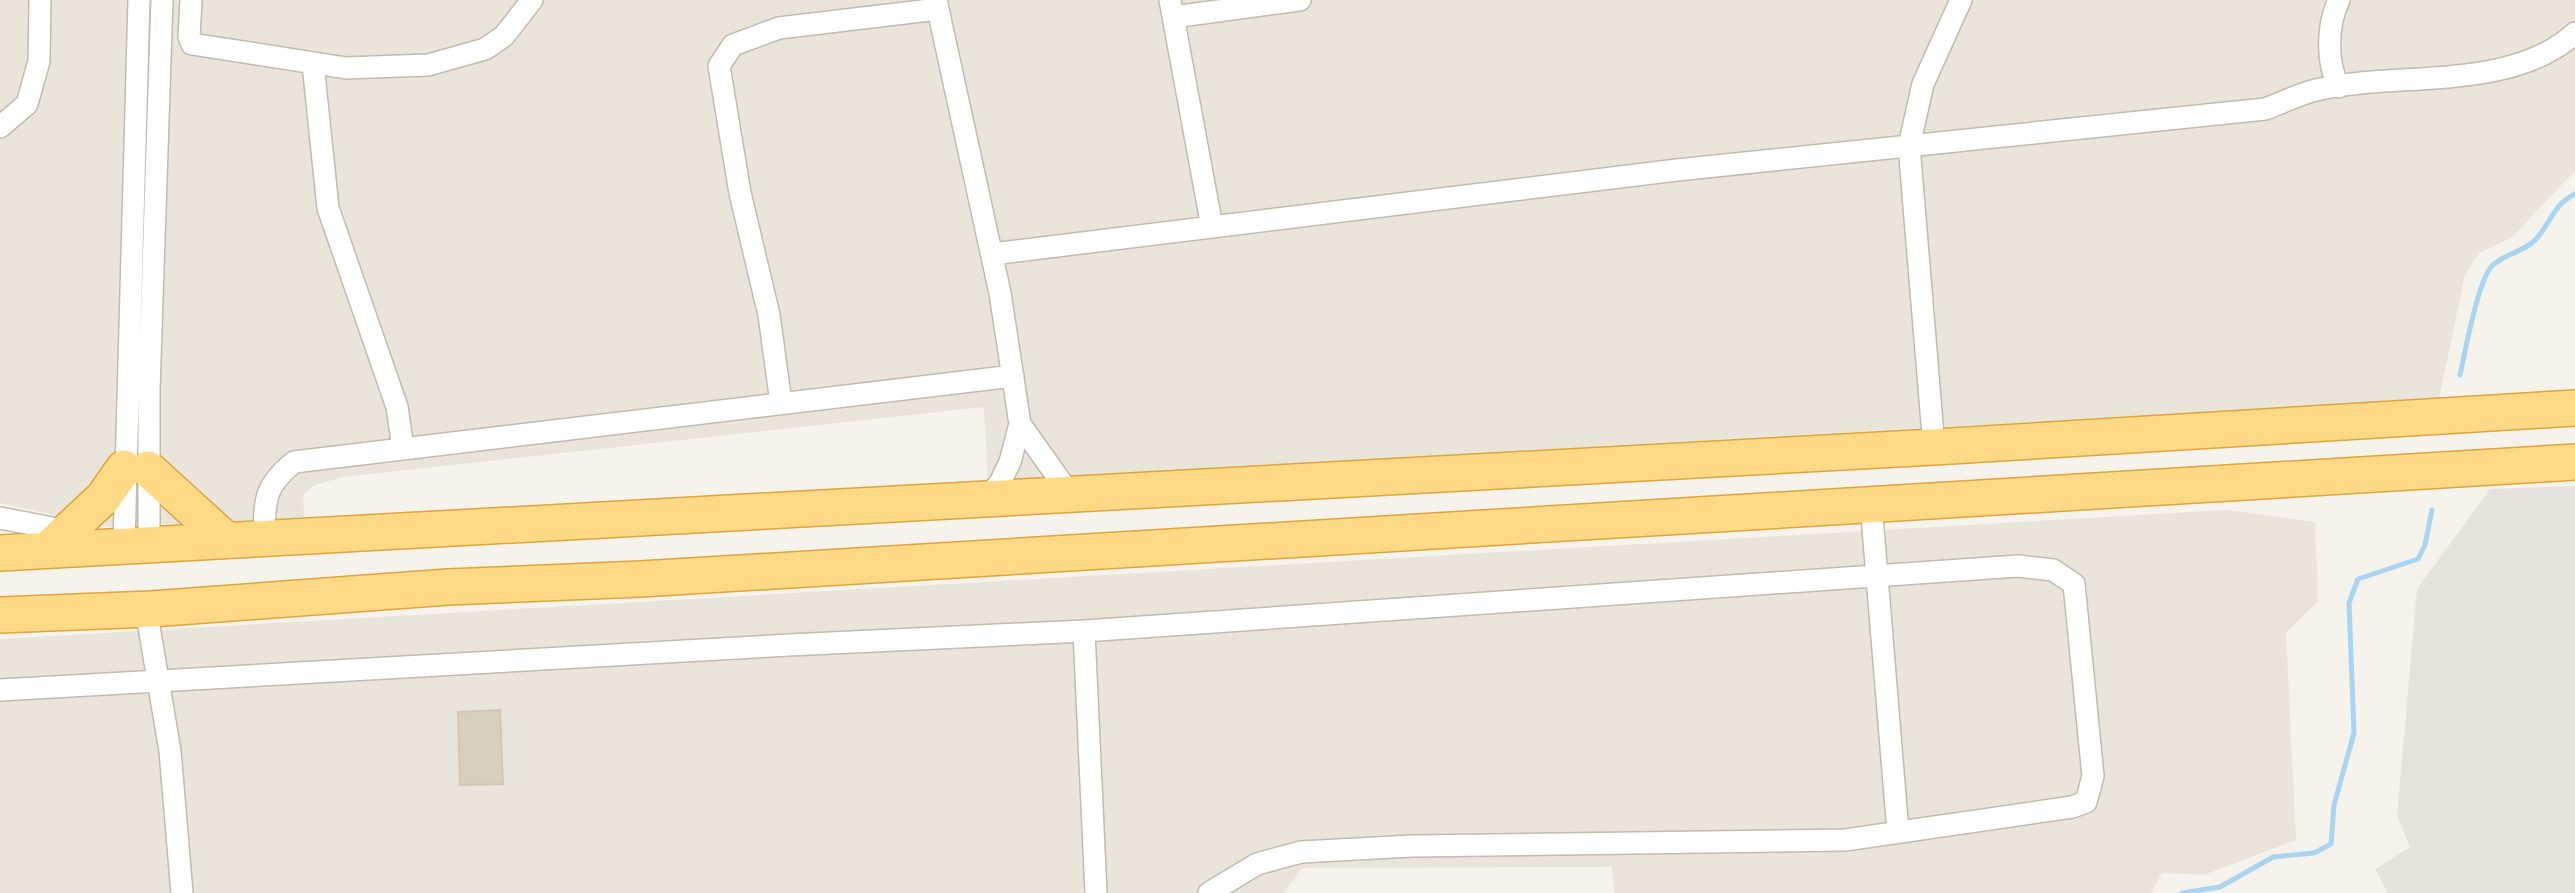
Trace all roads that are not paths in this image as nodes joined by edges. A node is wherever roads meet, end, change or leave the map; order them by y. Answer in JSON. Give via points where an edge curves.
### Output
{"nodes":[{"id":1,"x":40,"y":0,"type":"edge"},
{"id":2,"x":139,"y":0,"type":"edge"},
{"id":3,"x":162,"y":0,"type":"edge"},
{"id":4,"x":191,"y":0,"type":"edge"},
{"id":5,"x":532,"y":0,"type":"edge"},
{"id":6,"x":1300,"y":0,"type":"edge"},
{"id":7,"x":1961,"y":0,"type":"edge"},
{"id":8,"x":2339,"y":0,"type":"edge"},
{"id":9,"x":937,"y":4,"type":"edge"},
{"id":10,"x":1171,"y":8,"type":"edge"},
{"id":11,"x":2575,"y":33,"type":"edge"},
{"id":12,"x":313,"y":64,"type":"junction"},
{"id":13,"x":2339,"y":87,"type":"junction"},
{"id":14,"x":0,"y":127,"type":"edge"},
{"id":15,"x":1909,"y":146,"type":"junction"},
{"id":16,"x":1212,"y":227,"type":"junction"},
{"id":17,"x":992,"y":254,"type":"junction"},
{"id":18,"x":1013,"y":376,"type":"junction"},
{"id":19,"x":782,"y":403,"type":"junction"},
{"id":20,"x":2575,"y":408,"type":"edge"},
{"id":21,"x":1020,"y":424,"type":"junction"},
{"id":22,"x":1934,"y":447,"type":"junction"},
{"id":23,"x":403,"y":448,"type":"junction"},
{"id":24,"x":2575,"y":462,"type":"edge"},
{"id":25,"x":136,"y":468,"type":"junction"},
{"id":26,"x":1069,"y":493,"type":"junction"},
{"id":27,"x":987,"y":497,"type":"junction"},
{"id":28,"x":1871,"y":504,"type":"junction"},
{"id":29,"x":0,"y":518,"type":"edge"},
{"id":30,"x":264,"y":538,"type":"junction"},
{"id":31,"x":58,"y":540,"type":"junction"},
{"id":32,"x":226,"y":540,"type":"junction"},
{"id":33,"x":137,"y":543,"type":"junction"},
{"id":34,"x":0,"y":553,"type":"edge"},
{"id":35,"x":1877,"y":578,"type":"junction"},
{"id":36,"x":146,"y":609,"type":"junction"},
{"id":37,"x":0,"y":615,"type":"edge"},
{"id":38,"x":1084,"y":631,"type":"junction"},
{"id":39,"x":158,"y":681,"type":"junction"},
{"id":40,"x":0,"y":690,"type":"edge"},
{"id":41,"x":1898,"y":832,"type":"junction"},
{"id":42,"x":183,"y":893,"type":"edge"},
{"id":43,"x":1096,"y":893,"type":"edge"},
{"id":44,"x":1209,"y":893,"type":"edge"}],
"edges":[{"from":1,"to":14,"type":"street","via":[[39,61],[27,104]]},
{"from":2,"to":25,"type":"street"},
{"from":3,"to":25,"type":"street"},
{"from":4,"to":12,"type":"street","via":[[192,44]]},
{"from":5,"to":12,"type":"street","via":[[520,19],[485,50],[428,65],[346,68]]},
{"from":6,"to":10,"type":"street"},
{"from":7,"to":15,"type":"street","via":[[1923,84]]},
{"from":8,"to":13,"type":"street","via":[[2331,29],[2330,66]]},
{"from":9,"to":17,"type":"street"},
{"from":9,"to":19,"type":"street","via":[[779,28],[733,45],[719,66]]},
{"from":10,"to":16,"type":"street"},
{"from":11,"to":13,"type":"street","via":[[2532,60],[2479,73]]},
{"from":12,"to":23,"type":"street","via":[[328,208],[397,407]]},
{"from":13,"to":15,"type":"street","via":[[2315,90],[2265,109]]},
{"from":15,"to":16,"type":"street"},
{"from":15,"to":22,"type":"street"},
{"from":16,"to":17,"type":"street"},
{"from":17,"to":18,"type":"street"},
{"from":18,"to":19,"type":"street"},
{"from":18,"to":21,"type":"street"},
{"from":19,"to":23,"type":"street"},
{"from":20,"to":22,"type":"highway"},
{"from":21,"to":26,"type":"street"},
{"from":21,"to":27,"type":"street","via":[[1010,462]]},
{"from":22,"to":26,"type":"highway"},
{"from":23,"to":30,"type":"street","via":[[294,462],[275,477],[265,500]]},
{"from":24,"to":28,"type":"highway"},
{"from":25,"to":31,"type":"highway"},
{"from":25,"to":32,"type":"highway"},
{"from":25,"to":33,"type":"street"},
{"from":26,"to":27,"type":"highway"},
{"from":27,"to":30,"type":"highway"},
{"from":28,"to":35,"type":"street"},
{"from":28,"to":36,"type":"highway","via":[[448,587]]},
{"from":29,"to":31,"type":"street"},
{"from":30,"to":32,"type":"highway"},
{"from":31,"to":33,"type":"highway"},
{"from":31,"to":34,"type":"highway"},
{"from":32,"to":33,"type":"highway"},
{"from":35,"to":38,"type":"street"},
{"from":35,"to":41,"type":"street"},
{"from":35,"to":41,"type":"street","via":[[2018,566],[2053,570],[2074,584],[2093,776],[2085,802],[2072,807]]},
{"from":36,"to":37,"type":"highway"},
{"from":36,"to":39,"type":"street"},
{"from":38,"to":39,"type":"street"},
{"from":38,"to":43,"type":"street"},
{"from":39,"to":40,"type":"street"},
{"from":39,"to":42,"type":"street","via":[[170,751]]},
{"from":41,"to":44,"type":"street","via":[[1845,840],[1412,846],[1301,852],[1257,864]]}]}
